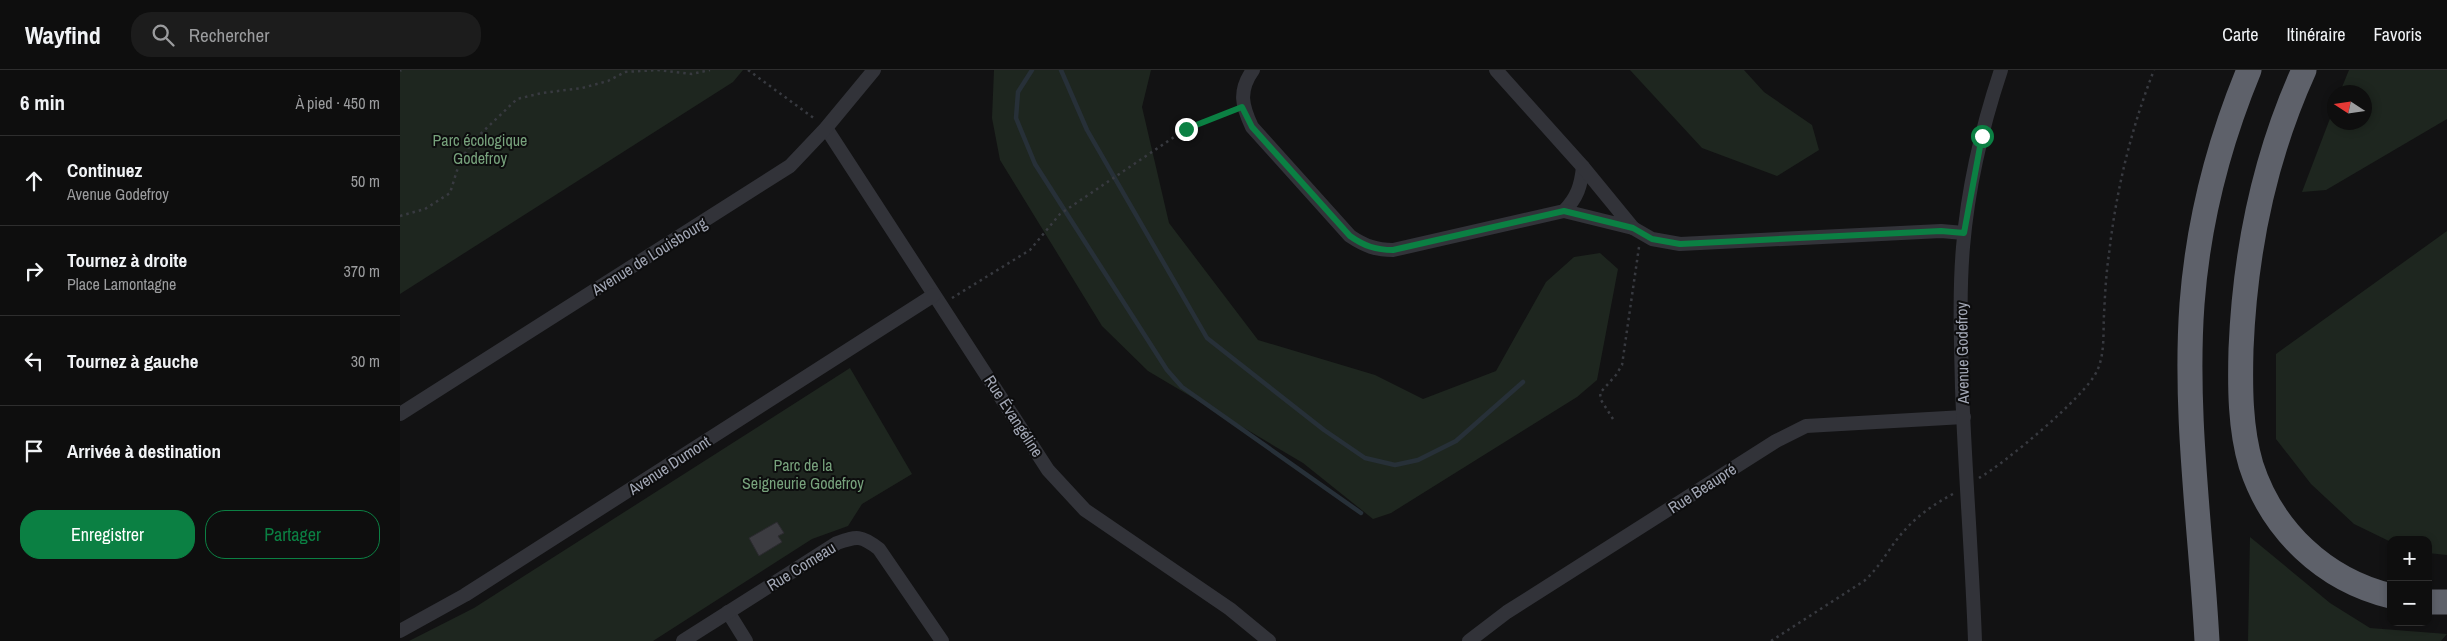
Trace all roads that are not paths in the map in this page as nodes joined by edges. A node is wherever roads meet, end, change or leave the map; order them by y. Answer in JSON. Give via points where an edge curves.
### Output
{"nodes":[{"id":1,"x":874,"y":70,"type":"edge"},
{"id":2,"x":1253,"y":70,"type":"edge"},
{"id":3,"x":1496,"y":70,"type":"edge"},
{"id":4,"x":2001,"y":70,"type":"edge"},
{"id":5,"x":2249,"y":70,"type":"edge"},
{"id":6,"x":2304,"y":70,"type":"edge"},
{"id":7,"x":826,"y":128,"type":"junction"},
{"id":8,"x":1583,"y":167,"type":"junction"},
{"id":9,"x":1564,"y":211,"type":"junction"},
{"id":10,"x":1633,"y":228,"type":"junction"},
{"id":11,"x":1964,"y":233,"type":"junction"},
{"id":12,"x":938,"y":300,"type":"junction"},
{"id":13,"x":400,"y":414,"type":"edge"},
{"id":14,"x":1964,"y":417,"type":"junction"},
{"id":15,"x":2387,"y":595,"type":"edge"},
{"id":16,"x":2432,"y":602,"type":"edge"},
{"id":17,"x":2447,"y":602,"type":"edge"},
{"id":18,"x":728,"y":612,"type":"junction"},
{"id":19,"x":400,"y":631,"type":"edge"},
{"id":20,"x":683,"y":641,"type":"edge"},
{"id":21,"x":746,"y":641,"type":"edge"},
{"id":22,"x":942,"y":641,"type":"edge"},
{"id":23,"x":1269,"y":641,"type":"edge"},
{"id":24,"x":1469,"y":641,"type":"edge"},
{"id":25,"x":1976,"y":641,"type":"edge"},
{"id":26,"x":2207,"y":641,"type":"edge"}],
"edges":[{"from":1,"to":7,"type":"street","name":"Avenue de Louisbourg"},
{"from":2,"to":9,"type":"street","via":[[1248,78],[1242,107],[1252,127],[1350,236],[1363,245],[1377,250],[1393,250]]},
{"from":3,"to":8,"type":"street"},
{"from":4,"to":11,"type":"street","name":"Avenue Godefroy","via":[[1980,142]]},
{"from":5,"to":26,"type":"highway","via":[[2213,178],[2199,244],[2192,305],[2191,389]]},
{"from":6,"to":15,"type":"highway","via":[[2274,148],[2250,247],[2242,338],[2243,427],[2257,481],[2273,512],[2294,539],[2330,571],[2359,586]]},
{"from":7,"to":12,"type":"street","name":"Rue Évangéline"},
{"from":7,"to":13,"type":"street","name":"Avenue de Louisbourg","via":[[790,166],[772,179]]},
{"from":8,"to":9,"type":"street","via":[[1574,200]]},
{"from":8,"to":10,"type":"street"},
{"from":9,"to":10,"type":"street"},
{"from":10,"to":11,"type":"street","via":[[1652,239],[1680,244],[1941,231]]},
{"from":11,"to":14,"type":"street","name":"Avenue Godefroy","via":[[1960,313]]},
{"from":12,"to":19,"type":"street","name":"Avenue Dumont","via":[[465,595]]},
{"from":12,"to":23,"type":"street","name":"Rue Évangéline","via":[[1048,470],[1085,510],[1230,609]]},
{"from":14,"to":24,"type":"street","name":"Rue Beaupré","via":[[1806,426],[1759,452],[1508,612]]},
{"from":14,"to":25,"type":"street","name":"Avenue Godefroy"},
{"from":16,"to":17,"type":"highway"},
{"from":18,"to":20,"type":"street","name":"Rue Comeau"},
{"from":18,"to":21,"type":"street"},
{"from":18,"to":22,"type":"street","name":"Rue Comeau","via":[[837,543],[854,537],[866,539],[879,549]]}]}
